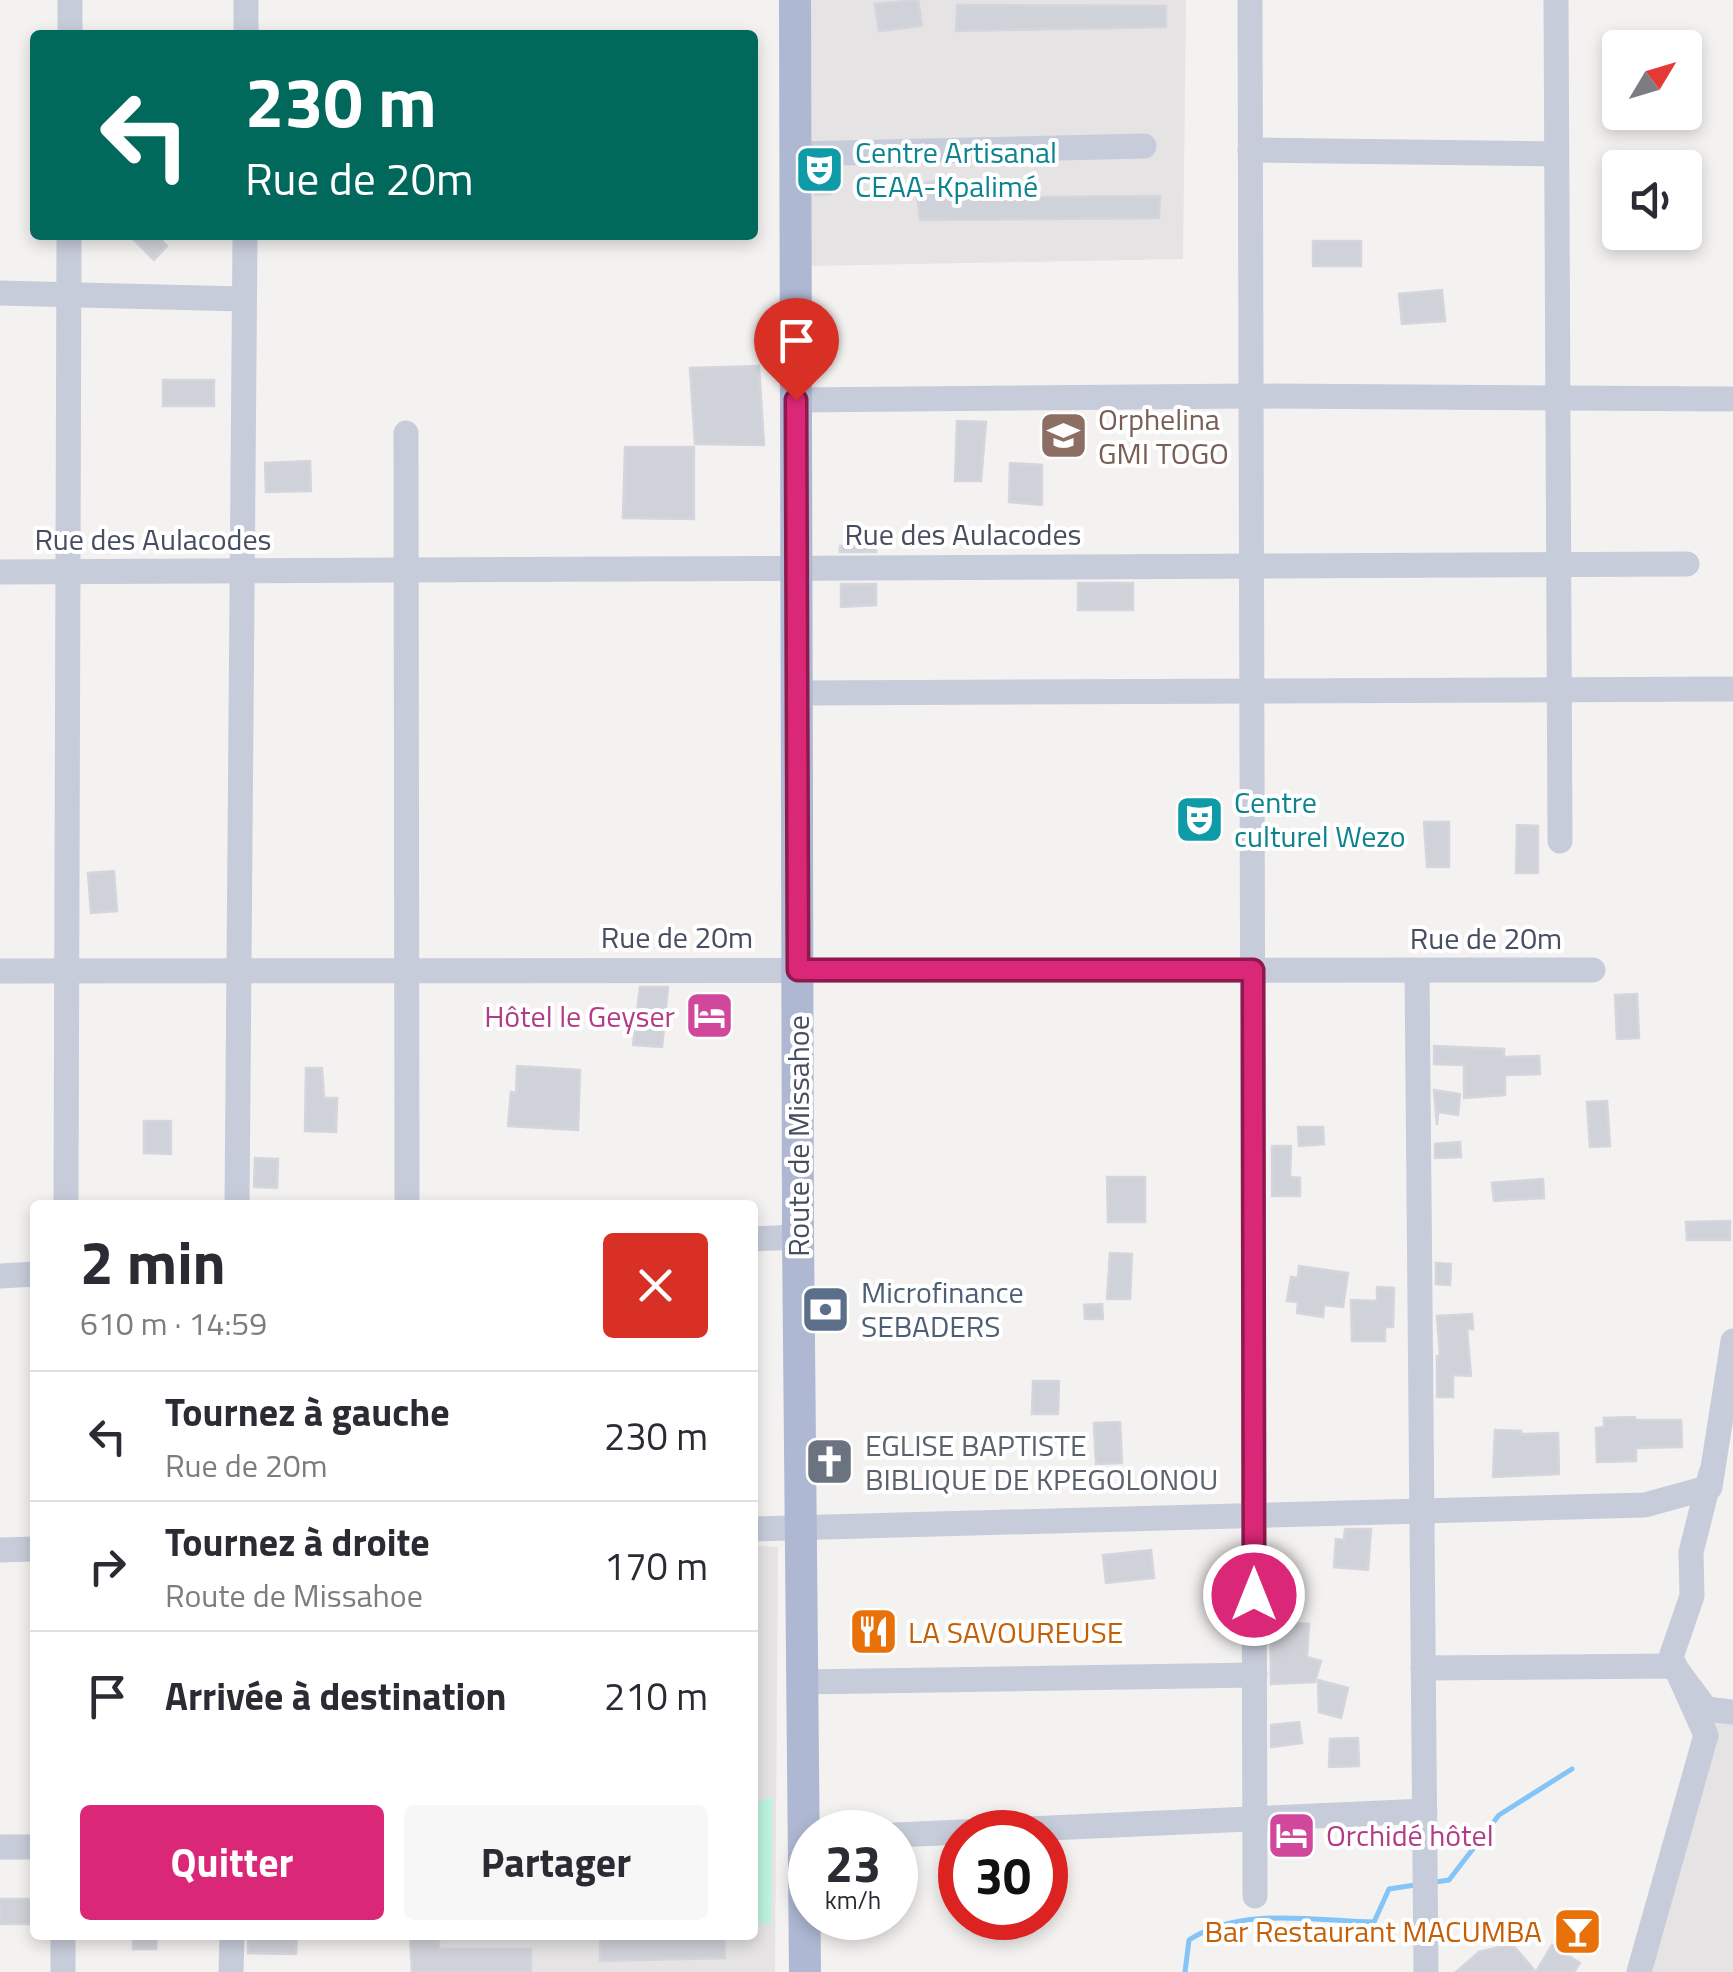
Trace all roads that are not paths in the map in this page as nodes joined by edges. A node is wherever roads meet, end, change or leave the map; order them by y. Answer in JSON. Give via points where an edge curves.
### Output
{"nodes":[{"id":1,"x":70,"y":0,"type":"edge"},
{"id":2,"x":246,"y":0,"type":"edge"},
{"id":3,"x":796,"y":0,"type":"edge"},
{"id":4,"x":1250,"y":0,"type":"edge"},
{"id":5,"x":1556,"y":0,"type":"edge"},
{"id":6,"x":70,"y":30,"type":"edge"},
{"id":7,"x":246,"y":30,"type":"edge"},
{"id":8,"x":1144,"y":146,"type":"dead end"},
{"id":9,"x":1250,"y":150,"type":"junction"},
{"id":10,"x":794,"y":154,"type":"junction"},
{"id":11,"x":1555,"y":154,"type":"junction"},
{"id":12,"x":69,"y":240,"type":"edge"},
{"id":13,"x":244,"y":240,"type":"edge"},
{"id":14,"x":0,"y":293,"type":"edge"},
{"id":15,"x":69,"y":295,"type":"junction"},
{"id":16,"x":244,"y":299,"type":"junction"},
{"id":17,"x":1251,"y":396,"type":"junction"},
{"id":18,"x":1557,"y":398,"type":"junction"},
{"id":19,"x":1731,"y":399,"type":"edge"},
{"id":20,"x":796,"y":400,"type":"junction"},
{"id":21,"x":406,"y":433,"type":"dead end"},
{"id":22,"x":1558,"y":564,"type":"junction"},
{"id":23,"x":1687,"y":564,"type":"dead end"},
{"id":24,"x":795,"y":566,"type":"junction"},
{"id":25,"x":1251,"y":566,"type":"junction"},
{"id":26,"x":407,"y":570,"type":"junction"},
{"id":27,"x":242,"y":571,"type":"junction"},
{"id":28,"x":0,"y":572,"type":"edge"},
{"id":29,"x":68,"y":572,"type":"junction"},
{"id":30,"x":1733,"y":689,"type":"edge"},
{"id":31,"x":1559,"y":690,"type":"junction"},
{"id":32,"x":1252,"y":691,"type":"junction"},
{"id":33,"x":798,"y":693,"type":"junction"},
{"id":34,"x":1560,"y":841,"type":"dead end"},
{"id":35,"x":406,"y":970,"type":"junction"},
{"id":36,"x":798,"y":970,"type":"junction"},
{"id":37,"x":1253,"y":970,"type":"junction"},
{"id":38,"x":1593,"y":970,"type":"dead end"},
{"id":39,"x":0,"y":971,"type":"edge"},
{"id":40,"x":66,"y":971,"type":"junction"},
{"id":41,"x":239,"y":971,"type":"junction"},
{"id":42,"x":1418,"y":971,"type":"junction"},
{"id":43,"x":66,"y":1200,"type":"edge"},
{"id":44,"x":237,"y":1200,"type":"edge"},
{"id":45,"x":407,"y":1200,"type":"edge"},
{"id":46,"x":798,"y":1237,"type":"junction"},
{"id":47,"x":758,"y":1239,"type":"edge"},
{"id":48,"x":30,"y":1274,"type":"edge"},
{"id":49,"x":0,"y":1276,"type":"edge"},
{"id":50,"x":1733,"y":1341,"type":"edge"},
{"id":51,"x":1733,"y":1381,"type":"edge"},
{"id":52,"x":1422,"y":1511,"type":"junction"},
{"id":53,"x":1254,"y":1516,"type":"junction"},
{"id":54,"x":801,"y":1528,"type":"junction"},
{"id":55,"x":758,"y":1530,"type":"edge"},
{"id":56,"x":30,"y":1549,"type":"edge"},
{"id":57,"x":0,"y":1550,"type":"edge"},
{"id":58,"x":1422,"y":1668,"type":"junction"},
{"id":59,"x":1255,"y":1675,"type":"junction"},
{"id":60,"x":802,"y":1682,"type":"junction"},
{"id":61,"x":1706,"y":1709,"type":"junction"},
{"id":62,"x":1733,"y":1712,"type":"edge"},
{"id":63,"x":806,"y":1810,"type":"edge"},
{"id":64,"x":1425,"y":1811,"type":"junction"},
{"id":65,"x":1255,"y":1819,"type":"junction"},
{"id":66,"x":918,"y":1834,"type":"edge"},
{"id":67,"x":30,"y":1846,"type":"edge"},
{"id":68,"x":0,"y":1847,"type":"edge"},
{"id":69,"x":1256,"y":1896,"type":"dead end"},
{"id":70,"x":63,"y":1940,"type":"edge"},
{"id":71,"x":232,"y":1940,"type":"edge"},
{"id":72,"x":805,"y":1940,"type":"edge"},
{"id":73,"x":63,"y":1972,"type":"edge"},
{"id":74,"x":231,"y":1972,"type":"edge"},
{"id":75,"x":805,"y":1972,"type":"edge"},
{"id":76,"x":1426,"y":1972,"type":"edge"},
{"id":77,"x":1640,"y":1972,"type":"edge"},
{"id":78,"x":1653,"y":1972,"type":"edge"}],
"edges":[{"from":1,"to":6,"type":"street"},
{"from":2,"to":7,"type":"street"},
{"from":3,"to":10,"type":"main road","name":"Route de Missahoe"},
{"from":4,"to":9,"type":"street"},
{"from":5,"to":11,"type":"street"},
{"from":8,"to":10,"type":"street"},
{"from":9,"to":11,"type":"street"},
{"from":9,"to":17,"type":"street"},
{"from":10,"to":20,"type":"main road","name":"Route de Missahoe"},
{"from":11,"to":18,"type":"street"},
{"from":12,"to":15,"type":"street"},
{"from":13,"to":16,"type":"street"},
{"from":14,"to":15,"type":"street"},
{"from":15,"to":16,"type":"street"},
{"from":15,"to":29,"type":"street"},
{"from":16,"to":27,"type":"street"},
{"from":17,"to":18,"type":"street"},
{"from":17,"to":20,"type":"street"},
{"from":17,"to":25,"type":"street"},
{"from":18,"to":19,"type":"street"},
{"from":18,"to":22,"type":"street"},
{"from":20,"to":24,"type":"main road","name":"Route de Missahoe"},
{"from":21,"to":26,"type":"street"},
{"from":22,"to":23,"type":"street","name":"Rue des Aulacodes"},
{"from":22,"to":25,"type":"street","name":"Rue des Aulacodes"},
{"from":22,"to":31,"type":"street"},
{"from":24,"to":25,"type":"street","name":"Rue des Aulacodes"},
{"from":24,"to":26,"type":"street","name":"Rue des Aulacodes"},
{"from":24,"to":33,"type":"main road","name":"Route de Missahoe"},
{"from":25,"to":32,"type":"street"},
{"from":26,"to":27,"type":"street","name":"Rue des Aulacodes"},
{"from":26,"to":35,"type":"street"},
{"from":27,"to":29,"type":"street","name":"Rue des Aulacodes"},
{"from":27,"to":41,"type":"street"},
{"from":28,"to":29,"type":"street","name":"Rue des Aulacodes"},
{"from":29,"to":40,"type":"street"},
{"from":30,"to":31,"type":"street"},
{"from":31,"to":32,"type":"street"},
{"from":31,"to":34,"type":"street"},
{"from":32,"to":33,"type":"street"},
{"from":32,"to":37,"type":"street"},
{"from":33,"to":36,"type":"main road","name":"Route de Missahoe"},
{"from":35,"to":36,"type":"street","name":"Rue de 20m"},
{"from":35,"to":41,"type":"street","name":"Rue de 20m"},
{"from":35,"to":45,"type":"street"},
{"from":36,"to":37,"type":"street","name":"Rue de 20m"},
{"from":36,"to":46,"type":"main road","name":"Route de Missahoe"},
{"from":37,"to":42,"type":"street","name":"Rue de 20m"},
{"from":37,"to":53,"type":"street"},
{"from":38,"to":42,"type":"street","name":"Rue de 20m"},
{"from":39,"to":40,"type":"street","name":"Rue de 20m"},
{"from":40,"to":41,"type":"street","name":"Rue de 20m"},
{"from":40,"to":43,"type":"street"},
{"from":41,"to":44,"type":"street"},
{"from":42,"to":52,"type":"street"},
{"from":46,"to":47,"type":"street"},
{"from":46,"to":54,"type":"main road","name":"Route de Missahoe"},
{"from":48,"to":49,"type":"street"},
{"from":50,"to":52,"type":"street","via":[[1710,1487],[1645,1505]]},
{"from":51,"to":77,"type":"street","via":[[1691,1552],[1692,1596],[1671,1657],[1706,1735]]},
{"from":52,"to":53,"type":"street"},
{"from":52,"to":58,"type":"street"},
{"from":53,"to":54,"type":"street"},
{"from":53,"to":59,"type":"street"},
{"from":54,"to":55,"type":"street"},
{"from":54,"to":60,"type":"main road","name":"Route de Missahoe"},
{"from":56,"to":57,"type":"street"},
{"from":58,"to":61,"type":"street","via":[[1674,1666]]},
{"from":58,"to":64,"type":"street"},
{"from":59,"to":60,"type":"street"},
{"from":59,"to":65,"type":"street"},
{"from":60,"to":63,"type":"main road","name":"Route de Missahoe"},
{"from":61,"to":62,"type":"street"},
{"from":61,"to":78,"type":"street"},
{"from":64,"to":65,"type":"street"},
{"from":64,"to":76,"type":"street"},
{"from":65,"to":66,"type":"street"},
{"from":65,"to":69,"type":"street"},
{"from":67,"to":68,"type":"street"},
{"from":70,"to":73,"type":"street"},
{"from":71,"to":74,"type":"street"},
{"from":72,"to":75,"type":"main road","name":"Route de Missahoe"}]}
